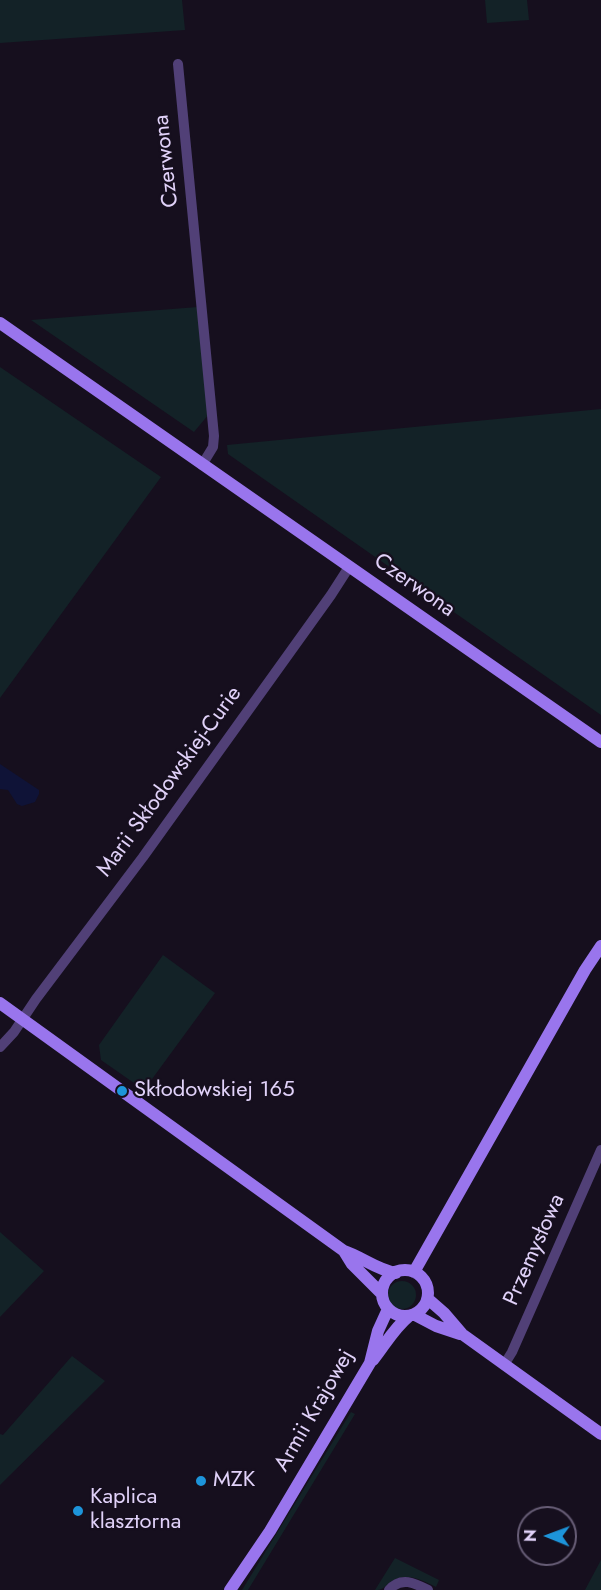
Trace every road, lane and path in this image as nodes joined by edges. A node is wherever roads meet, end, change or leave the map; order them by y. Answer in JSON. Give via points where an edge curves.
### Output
{"nodes":[{"id":1,"x":178,"y":64,"type":"dead end"},
{"id":2,"x":0,"y":323,"type":"edge"},
{"id":3,"x":202,"y":465,"type":"junction"},
{"id":4,"x":349,"y":567,"type":"junction"},
{"id":5,"x":601,"y":742,"type":"edge"},
{"id":6,"x":601,"y":946,"type":"edge"},
{"id":7,"x":0,"y":1003,"type":"edge"},
{"id":8,"x":23,"y":1019,"type":"junction"},
{"id":9,"x":0,"y":1047,"type":"edge"},
{"id":10,"x":601,"y":1150,"type":"edge"},
{"id":11,"x":344,"y":1251,"type":"junction"},
{"id":12,"x":414,"y":1272,"type":"junction"},
{"id":13,"x":396,"y":1273,"type":"junction"},
{"id":14,"x":382,"y":1294,"type":"junction"},
{"id":15,"x":428,"y":1299,"type":"junction"},
{"id":16,"x":388,"y":1309,"type":"junction"},
{"id":17,"x":412,"y":1315,"type":"junction"},
{"id":18,"x":462,"y":1334,"type":"junction"},
{"id":19,"x":370,"y":1363,"type":"junction"},
{"id":20,"x":504,"y":1365,"type":"junction"},
{"id":21,"x":601,"y":1434,"type":"edge"},
{"id":22,"x":230,"y":1590,"type":"edge"},
{"id":23,"x":389,"y":1590,"type":"edge"},
{"id":24,"x":428,"y":1590,"type":"edge"}],
"edges":[{"from":1,"to":3,"type":"street","name":"Czerwona","via":[[214,436],[213,447]]},
{"from":2,"to":3,"type":"street","name":"Czerwona"},
{"from":3,"to":4,"type":"street","name":"Czerwona"},
{"from":4,"to":5,"type":"street","name":"Czerwona"},
{"from":4,"to":8,"type":"street","name":"Marii Skłodowskiej-Curie"},
{"from":6,"to":12,"type":"street"},
{"from":7,"to":8,"type":"street"},
{"from":8,"to":9,"type":"street","name":"Marii Skłodowskiej-Curie"},
{"from":8,"to":11,"type":"street"},
{"from":10,"to":20,"type":"street","name":"Przemysłowa"},
{"from":11,"to":13,"type":"street"},
{"from":11,"to":14,"type":"street"},
{"from":12,"to":13,"type":"street"},
{"from":12,"to":15,"type":"street","via":[[427,1284]]},
{"from":13,"to":14,"type":"street","via":[[386,1282]]},
{"from":14,"to":16,"type":"street"},
{"from":15,"to":17,"type":"street","via":[[420,1312]]},
{"from":15,"to":18,"type":"street"},
{"from":16,"to":17,"type":"street","via":[[401,1316]]},
{"from":16,"to":19,"type":"street","name":"Armii Krajowej"},
{"from":17,"to":18,"type":"street"},
{"from":17,"to":19,"type":"street","via":[[398,1325]]},
{"from":18,"to":20,"type":"street"},
{"from":19,"to":22,"type":"street","name":"Armii Krajowej","via":[[270,1531]]},
{"from":20,"to":21,"type":"street"},
{"from":23,"to":24,"type":"street","via":[[401,1582],[412,1581]]}]}
